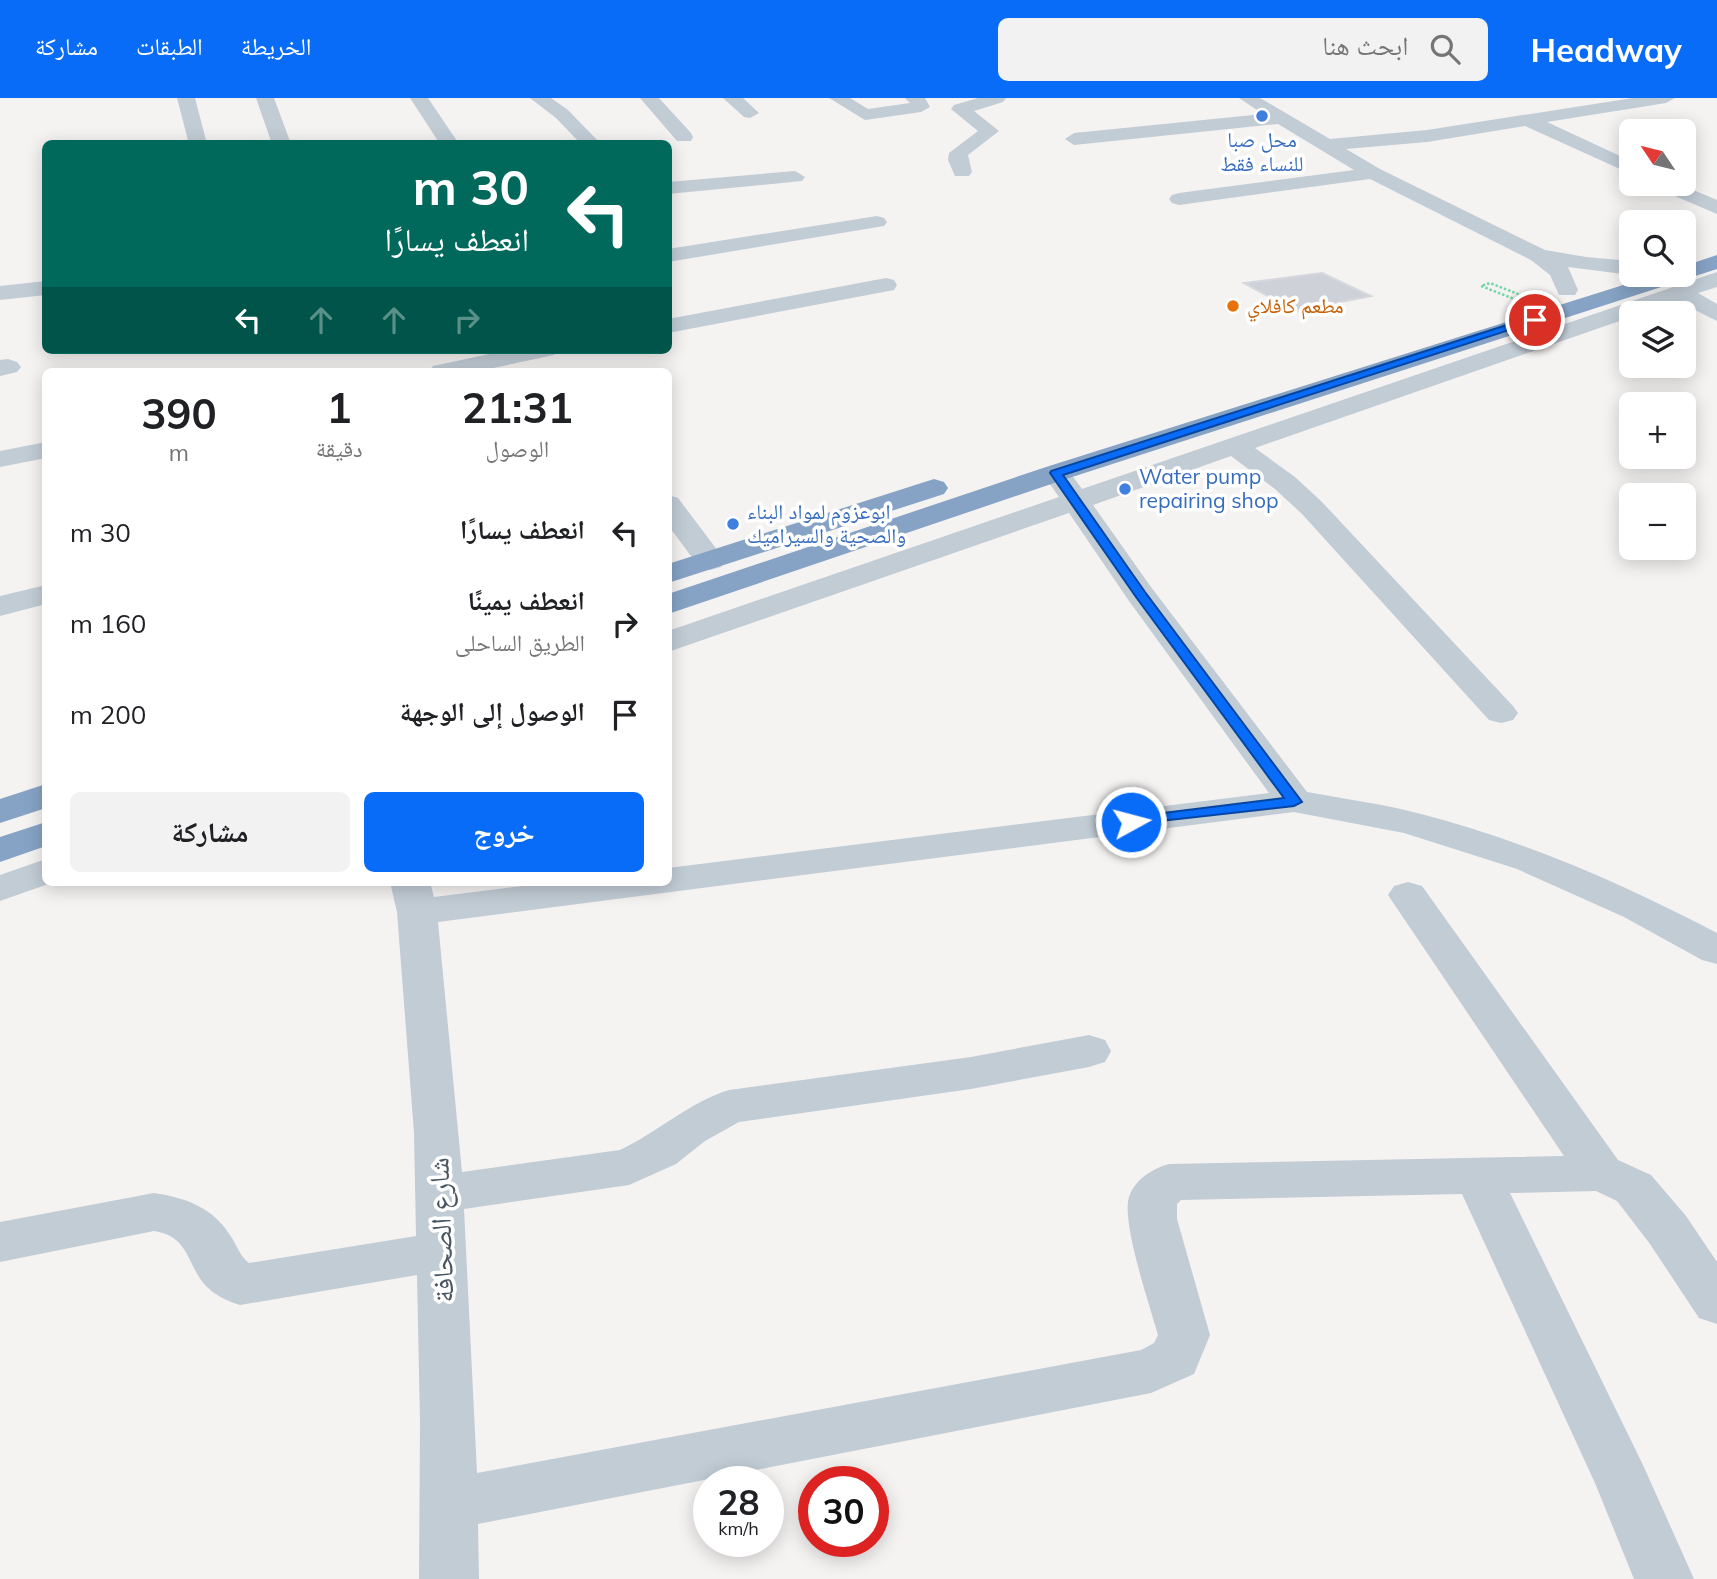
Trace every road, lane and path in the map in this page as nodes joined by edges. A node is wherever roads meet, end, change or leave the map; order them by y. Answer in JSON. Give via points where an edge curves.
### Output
{"nodes":[{"id":1,"x":186,"y":98,"type":"edge"},
{"id":2,"x":265,"y":98,"type":"edge"},
{"id":3,"x":419,"y":98,"type":"edge"},
{"id":4,"x":539,"y":98,"type":"edge"},
{"id":5,"x":649,"y":98,"type":"edge"},
{"id":6,"x":732,"y":98,"type":"edge"},
{"id":7,"x":838,"y":98,"type":"edge"},
{"id":8,"x":914,"y":98,"type":"edge"},
{"id":9,"x":997,"y":98,"type":"edge"},
{"id":10,"x":1248,"y":98,"type":"edge"},
{"id":11,"x":1666,"y":98,"type":"edge"},
{"id":12,"x":750,"y":113,"type":"dead end"},
{"id":13,"x":1281,"y":118,"type":"junction"},
{"id":14,"x":1527,"y":120,"type":"junction"},
{"id":15,"x":684,"y":137,"type":"dead end"},
{"id":16,"x":1074,"y":139,"type":"dead end"},
{"id":17,"x":197,"y":140,"type":"edge"},
{"id":18,"x":281,"y":140,"type":"edge"},
{"id":19,"x":447,"y":140,"type":"edge"},
{"id":20,"x":588,"y":140,"type":"edge"},
{"id":21,"x":1326,"y":145,"type":"junction"},
{"id":22,"x":1619,"y":162,"type":"edge"},
{"id":23,"x":962,"y":172,"type":"dead end"},
{"id":24,"x":1373,"y":173,"type":"junction"},
{"id":25,"x":795,"y":177,"type":"dead end"},
{"id":26,"x":672,"y":188,"type":"edge"},
{"id":27,"x":1690,"y":196,"type":"edge"},
{"id":28,"x":1179,"y":199,"type":"dead end"},
{"id":29,"x":1717,"y":208,"type":"edge"},
{"id":30,"x":877,"y":222,"type":"dead end"},
{"id":31,"x":1717,"y":244,"type":"edge"},
{"id":32,"x":1696,"y":250,"type":"edge"},
{"id":33,"x":672,"y":255,"type":"edge"},
{"id":34,"x":1539,"y":255,"type":"junction"},
{"id":35,"x":1717,"y":262,"type":"edge"},
{"id":36,"x":1619,"y":268,"type":"edge"},
{"id":37,"x":1696,"y":272,"type":"edge"},
{"id":38,"x":1619,"y":273,"type":"edge"},
{"id":39,"x":1717,"y":279,"type":"edge"},
{"id":40,"x":1696,"y":280,"type":"edge"},
{"id":41,"x":886,"y":285,"type":"dead end"},
{"id":42,"x":1657,"y":287,"type":"edge"},
{"id":43,"x":1661,"y":287,"type":"edge"},
{"id":44,"x":1688,"y":287,"type":"edge"},
{"id":45,"x":42,"y":288,"type":"edge"},
{"id":46,"x":1567,"y":290,"type":"junction"},
{"id":47,"x":0,"y":293,"type":"edge"},
{"id":48,"x":1514,"y":296,"type":"junction"},
{"id":49,"x":1717,"y":314,"type":"edge"},
{"id":50,"x":672,"y":325,"type":"edge"},
{"id":51,"x":525,"y":354,"type":"edge"},
{"id":52,"x":457,"y":368,"type":"edge"},
{"id":53,"x":1234,"y":445,"type":"junction"},
{"id":54,"x":42,"y":451,"type":"edge"},
{"id":55,"x":0,"y":459,"type":"edge"},
{"id":56,"x":1056,"y":473,"type":"junction"},
{"id":57,"x":1075,"y":499,"type":"junction"},
{"id":58,"x":672,"y":509,"type":"edge"},
{"id":59,"x":710,"y":561,"type":"junction"},
{"id":60,"x":672,"y":573,"type":"edge"},
{"id":61,"x":42,"y":595,"type":"edge"},
{"id":62,"x":672,"y":604,"type":"edge"},
{"id":63,"x":0,"y":606,"type":"edge"},
{"id":64,"x":672,"y":641,"type":"edge"},
{"id":65,"x":1501,"y":713,"type":"dead end"},
{"id":66,"x":42,"y":796,"type":"edge"},
{"id":67,"x":1294,"y":802,"type":"junction"},
{"id":68,"x":0,"y":812,"type":"edge"},
{"id":69,"x":42,"y":834,"type":"edge"},
{"id":70,"x":0,"y":850,"type":"edge"},
{"id":71,"x":42,"y":873,"type":"edge"},
{"id":72,"x":672,"y":880,"type":"edge"},
{"id":73,"x":590,"y":886,"type":"edge"},
{"id":74,"x":0,"y":889,"type":"edge"},
{"id":75,"x":1408,"y":895,"type":"dead end"},
{"id":76,"x":413,"y":897,"type":"edge"},
{"id":77,"x":1717,"y":950,"type":"edge"},
{"id":78,"x":1089,"y":1051,"type":"dead end"},
{"id":79,"x":1601,"y":1172,"type":"junction"},
{"id":80,"x":1478,"y":1177,"type":"junction"},
{"id":81,"x":439,"y":1194,"type":"junction"},
{"id":82,"x":0,"y":1241,"type":"edge"},
{"id":83,"x":442,"y":1251,"type":"junction"},
{"id":84,"x":1717,"y":1303,"type":"edge"},
{"id":85,"x":449,"y":1504,"type":"junction"},
{"id":86,"x":449,"y":1579,"type":"edge"},
{"id":87,"x":1664,"y":1579,"type":"edge"}],
"edges":[{"from":1,"to":17,"type":"street"},
{"from":2,"to":18,"type":"street"},
{"from":3,"to":19,"type":"street"},
{"from":4,"to":20,"type":"street"},
{"from":5,"to":15,"type":"street"},
{"from":6,"to":12,"type":"street"},
{"from":7,"to":8,"type":"street","via":[[859,113],[874,115],[921,107]]},
{"from":9,"to":23,"type":"street","via":[[960,109],[990,131],[959,153]]},
{"from":10,"to":13,"type":"street"},
{"from":11,"to":14,"type":"street"},
{"from":13,"to":16,"type":"street"},
{"from":13,"to":21,"type":"street"},
{"from":14,"to":21,"type":"street","via":[[1427,136]]},
{"from":14,"to":22,"type":"street"},
{"from":21,"to":24,"type":"street"},
{"from":24,"to":28,"type":"street"},
{"from":24,"to":34,"type":"street"},
{"from":25,"to":26,"type":"street"},
{"from":27,"to":29,"type":"street"},
{"from":30,"to":33,"type":"street"},
{"from":31,"to":32,"type":"highway"},
{"from":34,"to":36,"type":"street"},
{"from":34,"to":46,"type":"street","via":[[1560,272]]},
{"from":35,"to":37,"type":"highway"},
{"from":38,"to":46,"type":"highway"},
{"from":39,"to":40,"type":"street"},
{"from":41,"to":50,"type":"street"},
{"from":42,"to":56,"type":"highway"},
{"from":43,"to":53,"type":"street"},
{"from":44,"to":49,"type":"street"},
{"from":45,"to":47,"type":"street"},
{"from":46,"to":48,"type":"highway"},
{"from":48,"to":48,"type":"path","via":[[1490,282],[1481,286]]},
{"from":48,"to":59,"type":"highway","via":[[1059,452],[883,503]]},
{"from":51,"to":52,"type":"street"},
{"from":53,"to":57,"type":"street"},
{"from":53,"to":65,"type":"street","via":[[1312,508]]},
{"from":54,"to":55,"type":"street"},
{"from":56,"to":57,"type":"street"},
{"from":56,"to":62,"type":"highway"},
{"from":57,"to":64,"type":"street"},
{"from":57,"to":67,"type":"street"},
{"from":58,"to":59,"type":"street"},
{"from":59,"to":60,"type":"highway"},
{"from":61,"to":63,"type":"street"},
{"from":66,"to":68,"type":"highway"},
{"from":67,"to":72,"type":"street"},
{"from":67,"to":77,"type":"street","via":[[1411,822],[1531,861],[1638,908]]},
{"from":69,"to":70,"type":"highway"},
{"from":71,"to":74,"type":"street"},
{"from":73,"to":76,"type":"street"},
{"from":75,"to":79,"type":"street"},
{"from":76,"to":81,"type":"street","name":"شارع الصحافة"},
{"from":78,"to":81,"type":"street","via":[[971,1073],[729,1107],[629,1167]]},
{"from":79,"to":80,"type":"street"},
{"from":79,"to":84,"type":"street","via":[[1634,1188]]},
{"from":80,"to":85,"type":"street","via":[[1169,1182],[1153,1198],[1152,1219],[1184,1335],[1175,1358],[1151,1371]]},
{"from":80,"to":87,"type":"street"},
{"from":81,"to":83,"type":"street","name":"شارع الصحافة"},
{"from":82,"to":83,"type":"street","via":[[154,1212],[175,1215],[191,1224],[212,1248],[222,1270],[240,1285]]},
{"from":83,"to":85,"type":"street","name":"شارع الصحافة"},
{"from":85,"to":86,"type":"street","name":"شارع الصحافة"}]}
